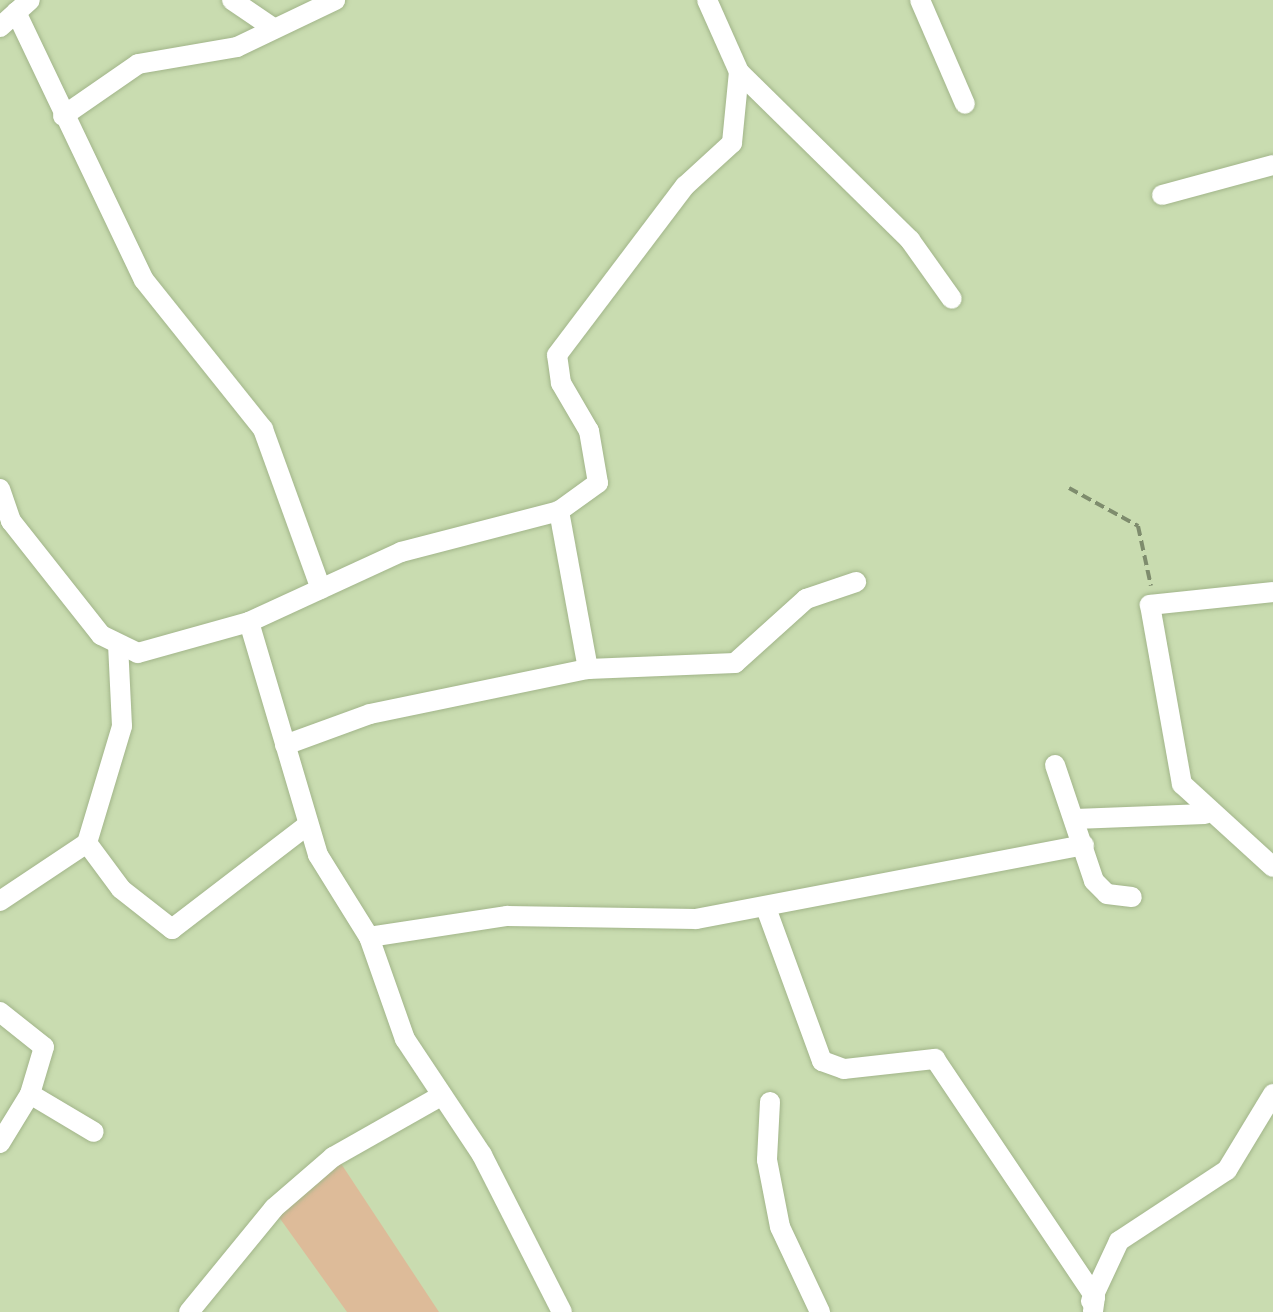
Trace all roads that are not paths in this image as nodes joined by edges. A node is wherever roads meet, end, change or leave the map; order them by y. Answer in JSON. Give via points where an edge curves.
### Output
{"nodes":[{"id":1,"x":232,"y":0,"type":"edge"},
{"id":2,"x":335,"y":0,"type":"edge"},
{"id":3,"x":707,"y":0,"type":"edge"},
{"id":4,"x":727,"y":0,"type":"edge"},
{"id":5,"x":920,"y":0,"type":"edge"},
{"id":6,"x":23,"y":6,"type":"edge"},
{"id":7,"x":717,"y":22,"type":"junction"},
{"id":8,"x":0,"y":27,"type":"edge"},
{"id":9,"x":272,"y":28,"type":"junction"},
{"id":10,"x":739,"y":72,"type":"junction"},
{"id":11,"x":965,"y":104,"type":"dead end"},
{"id":12,"x":63,"y":116,"type":"junction"},
{"id":13,"x":1273,"y":166,"type":"edge"},
{"id":14,"x":1162,"y":195,"type":"dead end"},
{"id":15,"x":952,"y":299,"type":"dead end"},
{"id":16,"x":0,"y":489,"type":"edge"},
{"id":17,"x":559,"y":512,"type":"junction"},
{"id":18,"x":6,"y":521,"type":"edge"},
{"id":19,"x":856,"y":582,"type":"dead end"},
{"id":20,"x":320,"y":589,"type":"junction"},
{"id":21,"x":1273,"y":592,"type":"edge"},
{"id":22,"x":249,"y":622,"type":"junction"},
{"id":23,"x":118,"y":646,"type":"junction"},
{"id":24,"x":588,"y":669,"type":"junction"},
{"id":25,"x":286,"y":745,"type":"junction"},
{"id":26,"x":1055,"y":765,"type":"dead end"},
{"id":27,"x":1205,"y":814,"type":"junction"},
{"id":28,"x":1075,"y":819,"type":"junction"},
{"id":29,"x":306,"y":826,"type":"junction"},
{"id":30,"x":87,"y":843,"type":"junction"},
{"id":31,"x":1084,"y":845,"type":"junction"},
{"id":32,"x":1273,"y":866,"type":"edge"},
{"id":33,"x":1132,"y":897,"type":"dead end"},
{"id":34,"x":0,"y":900,"type":"edge"},
{"id":35,"x":766,"y":908,"type":"junction"},
{"id":36,"x":368,"y":936,"type":"junction"},
{"id":37,"x":0,"y":1012,"type":"edge"},
{"id":38,"x":30,"y":1094,"type":"junction"},
{"id":39,"x":1273,"y":1094,"type":"edge"},
{"id":40,"x":440,"y":1096,"type":"junction"},
{"id":41,"x":770,"y":1102,"type":"dead end"},
{"id":42,"x":94,"y":1132,"type":"dead end"},
{"id":43,"x":0,"y":1143,"type":"edge"},
{"id":44,"x":1090,"y":1307,"type":"edge"},
{"id":45,"x":188,"y":1312,"type":"edge"},
{"id":46,"x":562,"y":1312,"type":"edge"},
{"id":47,"x":820,"y":1312,"type":"edge"}],
"edges":[{"from":1,"to":9,"type":"street"},
{"from":2,"to":9,"type":"street"},
{"from":3,"to":7,"type":"street"},
{"from":4,"to":7,"type":"street"},
{"from":5,"to":11,"type":"street"},
{"from":6,"to":8,"type":"street"},
{"from":6,"to":12,"type":"street"},
{"from":7,"to":10,"type":"street"},
{"from":9,"to":12,"type":"street","via":[[237,48],[138,64]]},
{"from":10,"to":15,"type":"street","via":[[910,240]]},
{"from":10,"to":17,"type":"street","via":[[732,143],[685,186],[557,355],[561,383],[589,431],[598,484]]},
{"from":12,"to":20,"type":"street","via":[[144,280],[264,429]]},
{"from":13,"to":14,"type":"street"},
{"from":16,"to":18,"type":"street"},
{"from":17,"to":20,"type":"street","via":[[401,552]]},
{"from":17,"to":24,"type":"street"},
{"from":18,"to":23,"type":"street"},
{"from":19,"to":24,"type":"street","via":[[806,600],[735,663]]},
{"from":20,"to":22,"type":"street"},
{"from":21,"to":27,"type":"street","via":[[1153,600],[1179,774]]},
{"from":22,"to":23,"type":"street","via":[[154,650]]},
{"from":22,"to":25,"type":"street"},
{"from":23,"to":30,"type":"street","via":[[122,726]]},
{"from":24,"to":25,"type":"street","via":[[370,714]]},
{"from":25,"to":29,"type":"street"},
{"from":26,"to":28,"type":"street"},
{"from":27,"to":28,"type":"street"},
{"from":27,"to":32,"type":"street"},
{"from":28,"to":31,"type":"street"},
{"from":29,"to":30,"type":"street","via":[[172,929],[121,890]]},
{"from":29,"to":36,"type":"street"},
{"from":30,"to":34,"type":"street"},
{"from":31,"to":33,"type":"street","via":[[1100,890]]},
{"from":31,"to":35,"type":"street"},
{"from":35,"to":36,"type":"street","via":[[696,919],[507,916]]},
{"from":35,"to":44,"type":"street","via":[[822,1061],[844,1070],[936,1060]]},
{"from":36,"to":40,"type":"street","via":[[405,1039]]},
{"from":37,"to":38,"type":"street","via":[[44,1047]]},
{"from":38,"to":42,"type":"street"},
{"from":38,"to":43,"type":"street"},
{"from":39,"to":44,"type":"street","via":[[1228,1170],[1119,1241]]},
{"from":40,"to":45,"type":"street","via":[[333,1156],[274,1208]]},
{"from":40,"to":46,"type":"street","via":[[482,1155]]},
{"from":41,"to":47,"type":"street","via":[[767,1160],[780,1226]]}]}
